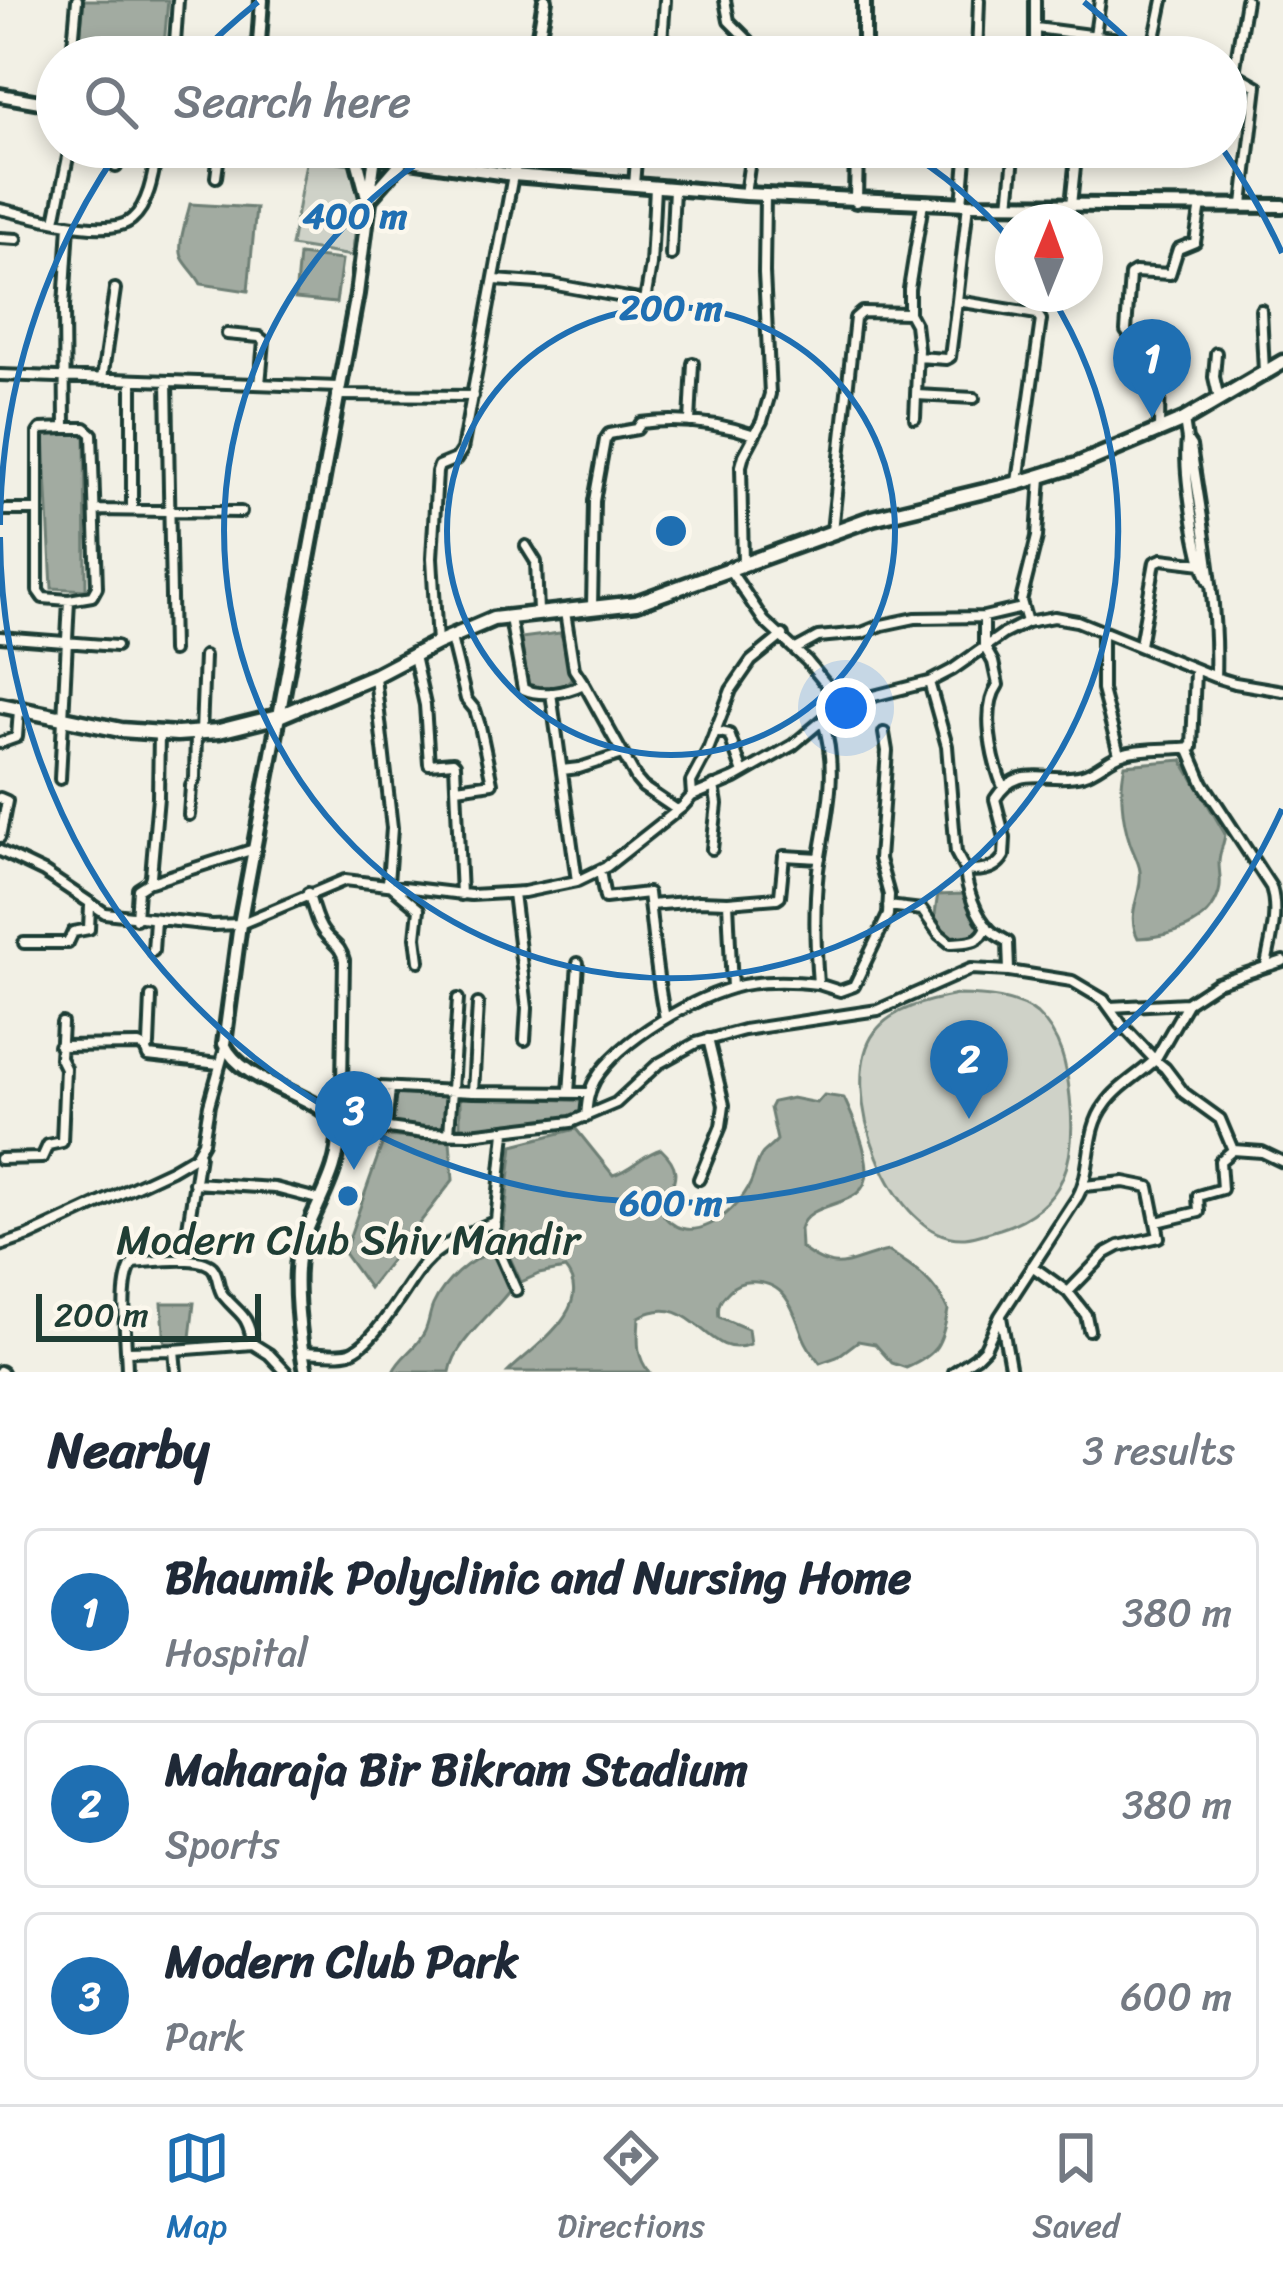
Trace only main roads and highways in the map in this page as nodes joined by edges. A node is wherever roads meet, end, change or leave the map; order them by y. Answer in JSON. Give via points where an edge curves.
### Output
{"nodes":[{"id":1,"x":1283,"y":362,"type":"edge"},
{"id":2,"x":0,"y":705,"type":"edge"}],
"edges":[{"from":1,"to":2,"type":"main road","via":[[1184,420],[1077,465],[872,518],[636,603],[482,623],[279,716],[199,734],[159,733]]}]}
